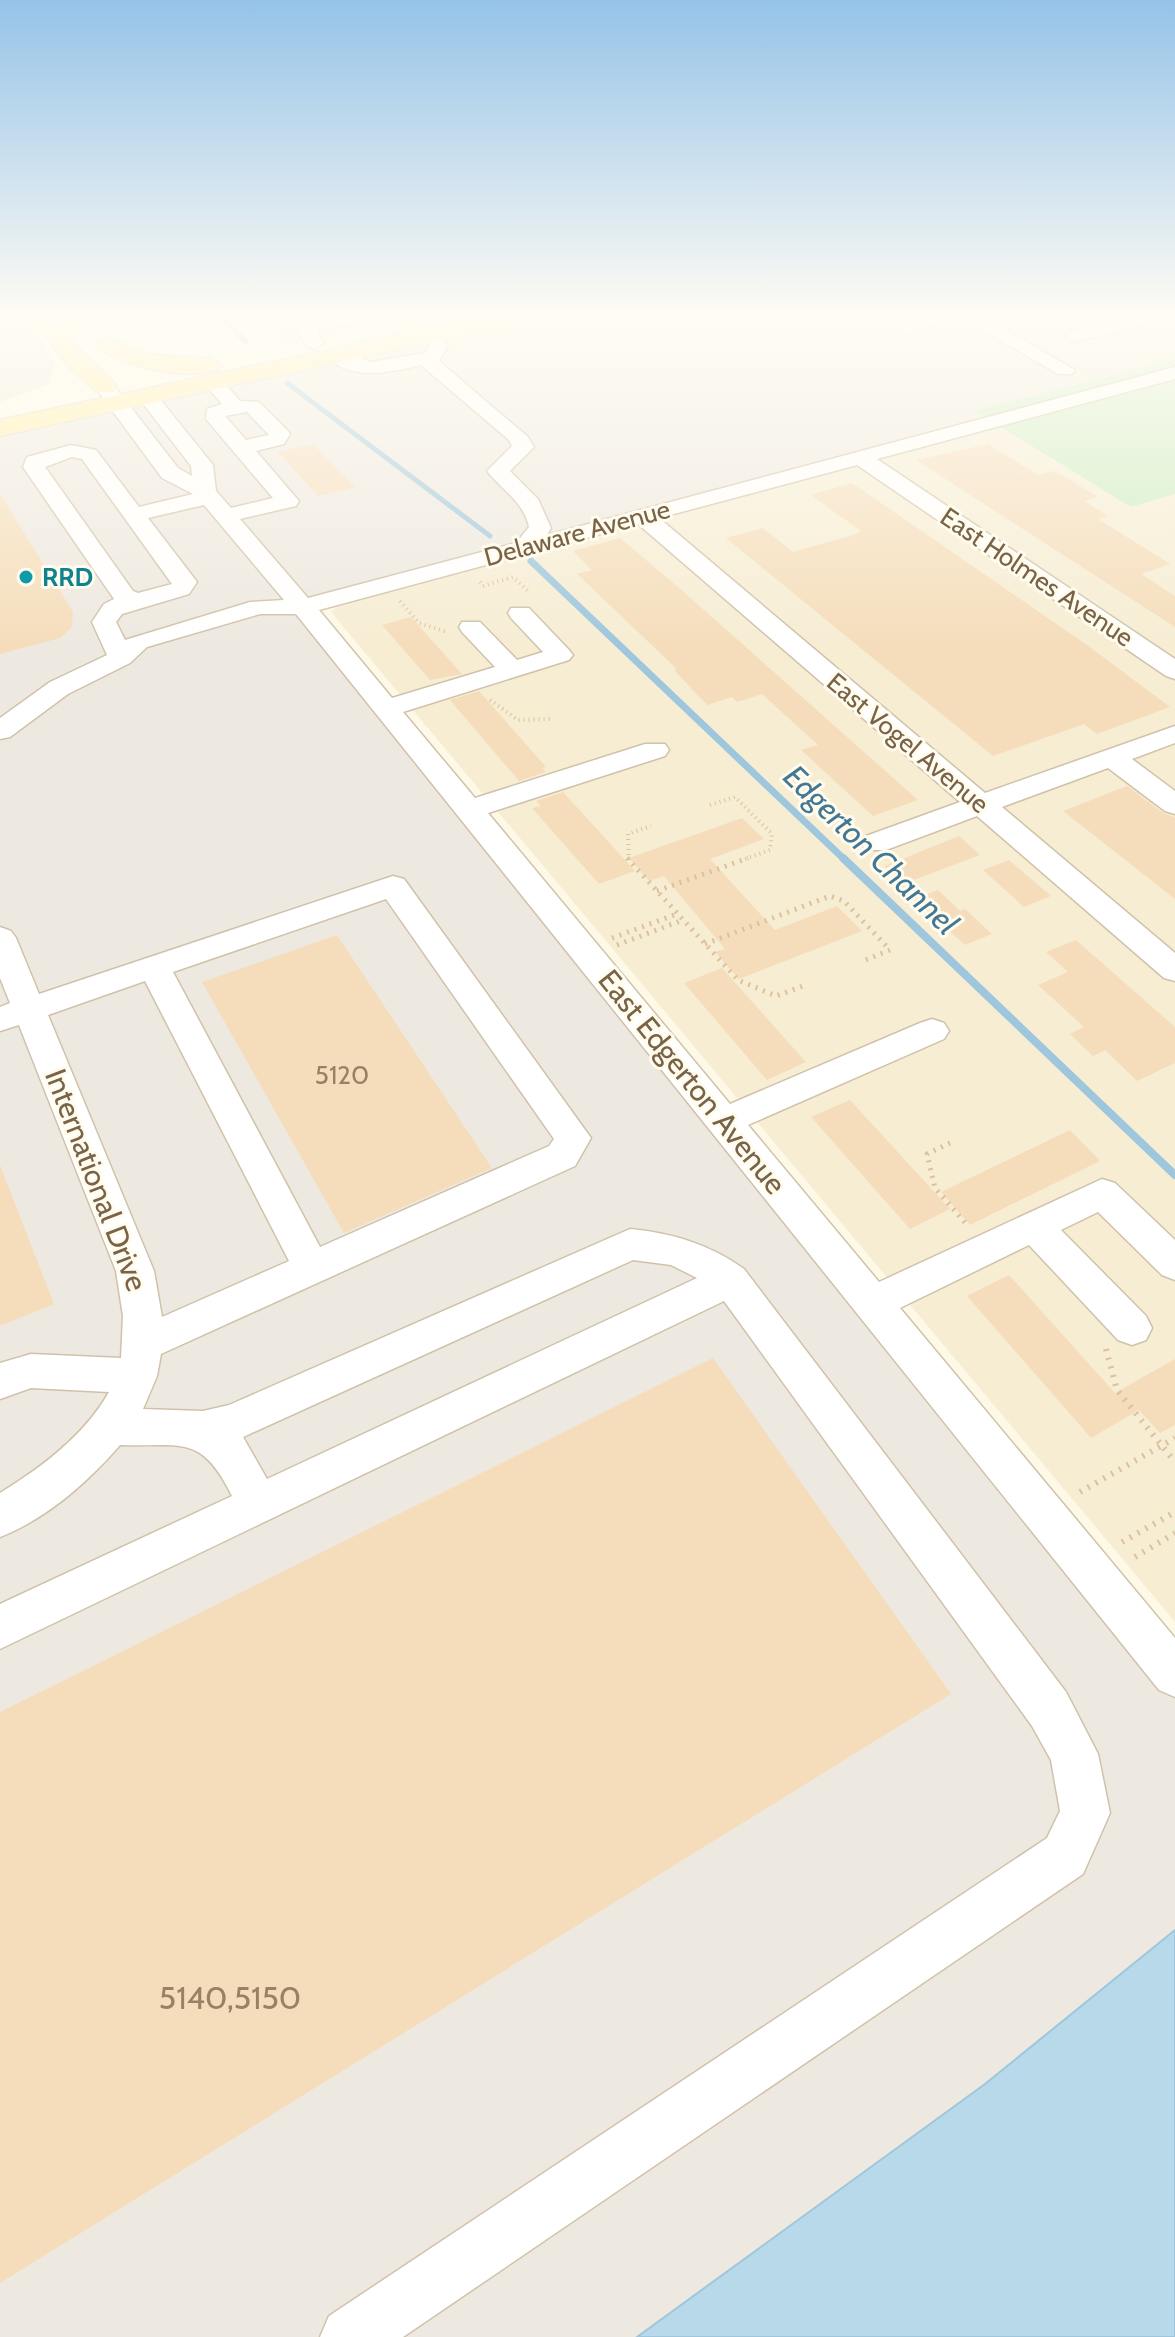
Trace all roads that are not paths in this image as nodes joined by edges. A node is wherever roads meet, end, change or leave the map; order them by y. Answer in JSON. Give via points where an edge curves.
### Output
{"nodes":[{"id":1,"x":137,"y":429,"type":"edge"},
{"id":2,"x":169,"y":429,"type":"edge"},
{"id":3,"x":225,"y":429,"type":"edge"},
{"id":4,"x":275,"y":429,"type":"edge"},
{"id":5,"x":511,"y":429,"type":"edge"},
{"id":6,"x":961,"y":429,"type":"edge"},
{"id":7,"x":243,"y":451,"type":"junction"},
{"id":8,"x":858,"y":456,"type":"junction"},
{"id":9,"x":211,"y":493,"type":"junction"},
{"id":10,"x":134,"y":515,"type":"junction"},
{"id":11,"x":642,"y":516,"type":"junction"},
{"id":12,"x":525,"y":547,"type":"junction"},
{"id":13,"x":132,"y":599,"type":"junction"},
{"id":14,"x":526,"y":605,"type":"road end"},
{"id":15,"x":303,"y":607,"type":"junction"},
{"id":16,"x":460,"y":630,"type":"road end"},
{"id":17,"x":121,"y":658,"type":"junction"},
{"id":18,"x":512,"y":670,"type":"junction"},
{"id":19,"x":1175,"y":671,"type":"edge"},
{"id":20,"x":385,"y":709,"type":"junction"},
{"id":21,"x":0,"y":731,"type":"edge"},
{"id":22,"x":1175,"y":734,"type":"edge"},
{"id":23,"x":655,"y":750,"type":"dead end"},
{"id":24,"x":1111,"y":757,"type":"junction"},
{"id":25,"x":1175,"y":805,"type":"edge"},
{"id":26,"x":982,"y":807,"type":"junction"},
{"id":27,"x":469,"y":810,"type":"junction"},
{"id":28,"x":876,"y":843,"type":"dead end"},
{"id":29,"x":0,"y":938,"type":"edge"},
{"id":30,"x":154,"y":967,"type":"junction"},
{"id":31,"x":1175,"y":970,"type":"edge"},
{"id":32,"x":15,"y":1014,"type":"edge"},
{"id":33,"x":932,"y":1031,"type":"dead end"},
{"id":34,"x":724,"y":1121,"type":"junction"},
{"id":35,"x":1034,"y":1226,"type":"junction"},
{"id":36,"x":1175,"y":1264,"type":"edge"},
{"id":37,"x":312,"y":1268,"type":"junction"},
{"id":38,"x":730,"y":1280,"type":"junction"},
{"id":39,"x":873,"y":1303,"type":"junction"},
{"id":40,"x":1118,"y":1336,"type":"road end"},
{"id":41,"x":139,"y":1360,"type":"junction"},
{"id":42,"x":0,"y":1381,"type":"edge"},
{"id":43,"x":107,"y":1426,"type":"junction"},
{"id":44,"x":203,"y":1429,"type":"junction"},
{"id":45,"x":258,"y":1505,"type":"junction"},
{"id":46,"x":0,"y":1517,"type":"edge"},
{"id":47,"x":0,"y":1627,"type":"edge"},
{"id":48,"x":1175,"y":1674,"type":"edge"},
{"id":49,"x":350,"y":2337,"type":"edge"}],
"edges":[{"from":1,"to":9,"type":"street","name":"East Edgerton Avenue","via":[[170,473]]},
{"from":2,"to":9,"type":"street","name":"East Edgerton Avenue"},
{"from":3,"to":7,"type":"street"},
{"from":4,"to":7,"type":"street","via":[[280,434],[277,440]]},
{"from":5,"to":12,"type":"street","via":[[523,447],[498,471],[540,519],[535,537]]},
{"from":6,"to":8,"type":"street","name":"Delaware Avenue"},
{"from":7,"to":9,"type":"street"},
{"from":7,"to":9,"type":"street","via":[[288,501]]},
{"from":8,"to":11,"type":"street","name":"Delaware Avenue"},
{"from":8,"to":19,"type":"street","name":"East Holmes Avenue"},
{"from":9,"to":10,"type":"street"},
{"from":9,"to":15,"type":"street","name":"East Edgerton Avenue"},
{"from":10,"to":13,"type":"street","via":[[185,582],[181,589]]},
{"from":10,"to":13,"type":"street","via":[[89,454],[71,451],[35,462],[124,596]]},
{"from":11,"to":12,"type":"street","name":"Delaware Avenue"},
{"from":11,"to":26,"type":"street","name":"East Vogel Avenue"},
{"from":12,"to":15,"type":"street","name":"Delaware Avenue"},
{"from":13,"to":17,"type":"street","via":[[113,609],[104,622]]},
{"from":14,"to":18,"type":"street","via":[[560,655]]},
{"from":15,"to":17,"type":"street","via":[[263,630],[152,661]]},
{"from":15,"to":20,"type":"street","name":"East Edgerton Avenue"},
{"from":16,"to":18,"type":"street"},
{"from":17,"to":21,"type":"street","via":[[59,688]]},
{"from":18,"to":20,"type":"street"},
{"from":20,"to":27,"type":"street","name":"East Edgerton Avenue"},
{"from":22,"to":24,"type":"street"},
{"from":23,"to":27,"type":"street"},
{"from":24,"to":25,"type":"street"},
{"from":24,"to":26,"type":"street"},
{"from":26,"to":28,"type":"street"},
{"from":26,"to":31,"type":"street","name":"East Vogel Avenue"},
{"from":27,"to":34,"type":"street","name":"East Edgerton Avenue"},
{"from":29,"to":32,"type":"street","name":"International Drive"},
{"from":30,"to":32,"type":"street"},
{"from":30,"to":37,"type":"street"},
{"from":30,"to":37,"type":"street","via":[[393,886],[573,1138],[562,1156]]},
{"from":32,"to":41,"type":"street","name":"International Drive","via":[[135,1271],[143,1306]]},
{"from":33,"to":34,"type":"street"},
{"from":34,"to":39,"type":"street","name":"East Edgerton Avenue"},
{"from":35,"to":36,"type":"street","via":[[1102,1193]]},
{"from":35,"to":39,"type":"street"},
{"from":35,"to":40,"type":"street"},
{"from":37,"to":41,"type":"street"},
{"from":38,"to":44,"type":"street","via":[[704,1260],[671,1248],[630,1244],[234,1422]]},
{"from":38,"to":45,"type":"street"},
{"from":38,"to":49,"type":"street","via":[[1049,1709],[1074,1754],[1085,1813],[1065,1856]]},
{"from":39,"to":48,"type":"street","name":"East Edgerton Avenue"},
{"from":41,"to":42,"type":"street","via":[[31,1371]]},
{"from":41,"to":43,"type":"street","name":"International Drive","via":[[131,1391]]},
{"from":43,"to":44,"type":"street"},
{"from":43,"to":46,"type":"street","name":"International Drive","via":[[81,1458]]},
{"from":44,"to":45,"type":"street","via":[[232,1453]]},
{"from":45,"to":47,"type":"street"}]}
